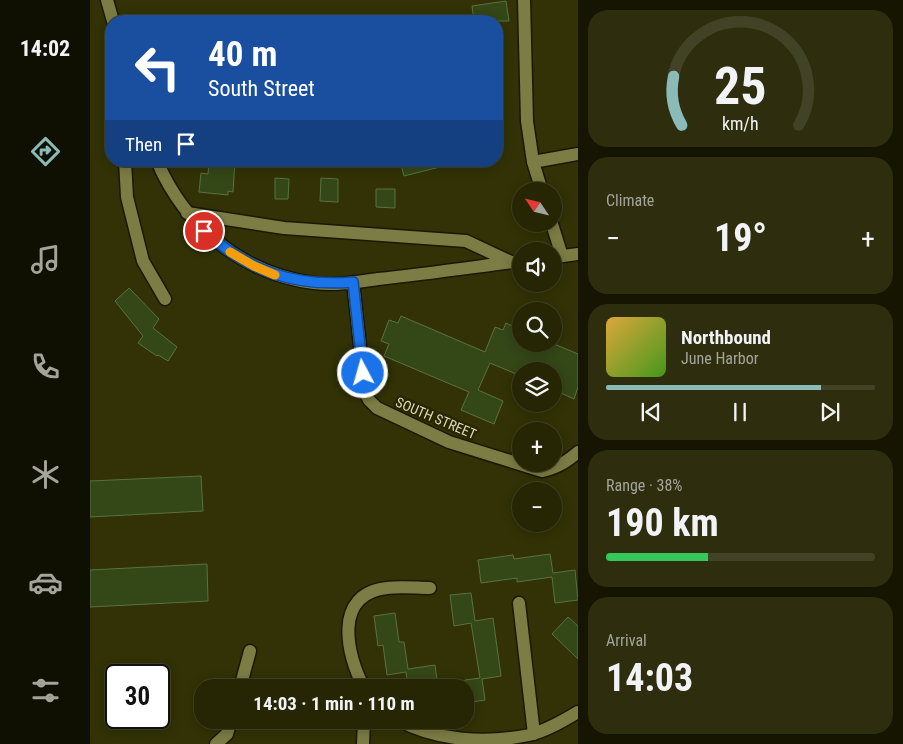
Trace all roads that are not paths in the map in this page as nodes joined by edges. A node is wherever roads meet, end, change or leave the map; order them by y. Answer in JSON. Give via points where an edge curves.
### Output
{"nodes":[{"id":1,"x":107,"y":0,"type":"edge"},
{"id":2,"x":524,"y":0,"type":"edge"},
{"id":3,"x":111,"y":15,"type":"edge"},
{"id":4,"x":578,"y":154,"type":"edge"},
{"id":5,"x":533,"y":162,"type":"junction"},
{"id":6,"x":125,"y":167,"type":"edge"},
{"id":7,"x":160,"y":167,"type":"edge"},
{"id":8,"x":539,"y":182,"type":"edge"},
{"id":9,"x":188,"y":213,"type":"junction"},
{"id":10,"x":578,"y":254,"type":"edge"},
{"id":11,"x":562,"y":256,"type":"edge"},
{"id":12,"x":512,"y":260,"type":"edge"},
{"id":13,"x":512,"y":263,"type":"edge"},
{"id":14,"x":353,"y":282,"type":"junction"},
{"id":15,"x":165,"y":299,"type":"dead end"},
{"id":16,"x":578,"y":452,"type":"edge"},
{"id":17,"x":430,"y":588,"type":"dead end"},
{"id":18,"x":519,"y":603,"type":"dead end"},
{"id":19,"x":250,"y":650,"type":"dead end"},
{"id":20,"x":242,"y":679,"type":"edge"},
{"id":21,"x":360,"y":679,"type":"edge"},
{"id":22,"x":578,"y":712,"type":"edge"},
{"id":23,"x":228,"y":729,"type":"edge"},
{"id":24,"x":364,"y":729,"type":"edge"},
{"id":25,"x":417,"y":729,"type":"edge"},
{"id":26,"x":534,"y":734,"type":"junction"},
{"id":27,"x":517,"y":741,"type":"edge"},
{"id":28,"x":216,"y":744,"type":"edge"},
{"id":29,"x":363,"y":744,"type":"edge"}],
"edges":[{"from":1,"to":3,"type":"street"},
{"from":2,"to":5,"type":"street","via":[[527,121]]},
{"from":4,"to":5,"type":"street"},
{"from":5,"to":8,"type":"street"},
{"from":6,"to":15,"type":"street","via":[[127,197],[144,261]]},
{"from":7,"to":9,"type":"street"},
{"from":9,"to":12,"type":"street","via":[[284,228],[466,241]]},
{"from":9,"to":14,"type":"street","via":[[219,244],[254,266],[316,284]]},
{"from":10,"to":11,"type":"street"},
{"from":13,"to":14,"type":"street"},
{"from":14,"to":16,"type":"street","name":"SOUTH STREET","via":[[365,392],[377,408],[449,442],[542,471],[566,463]]},
{"from":17,"to":21,"type":"street","via":[[386,588],[367,594],[354,605],[348,624],[349,639]]},
{"from":18,"to":26,"type":"street"},
{"from":19,"to":20,"type":"street"},
{"from":22,"to":26,"type":"street"},
{"from":23,"to":28,"type":"street"},
{"from":24,"to":29,"type":"street"},
{"from":25,"to":27,"type":"street","via":[[448,738]]},
{"from":26,"to":27,"type":"street"}]}
